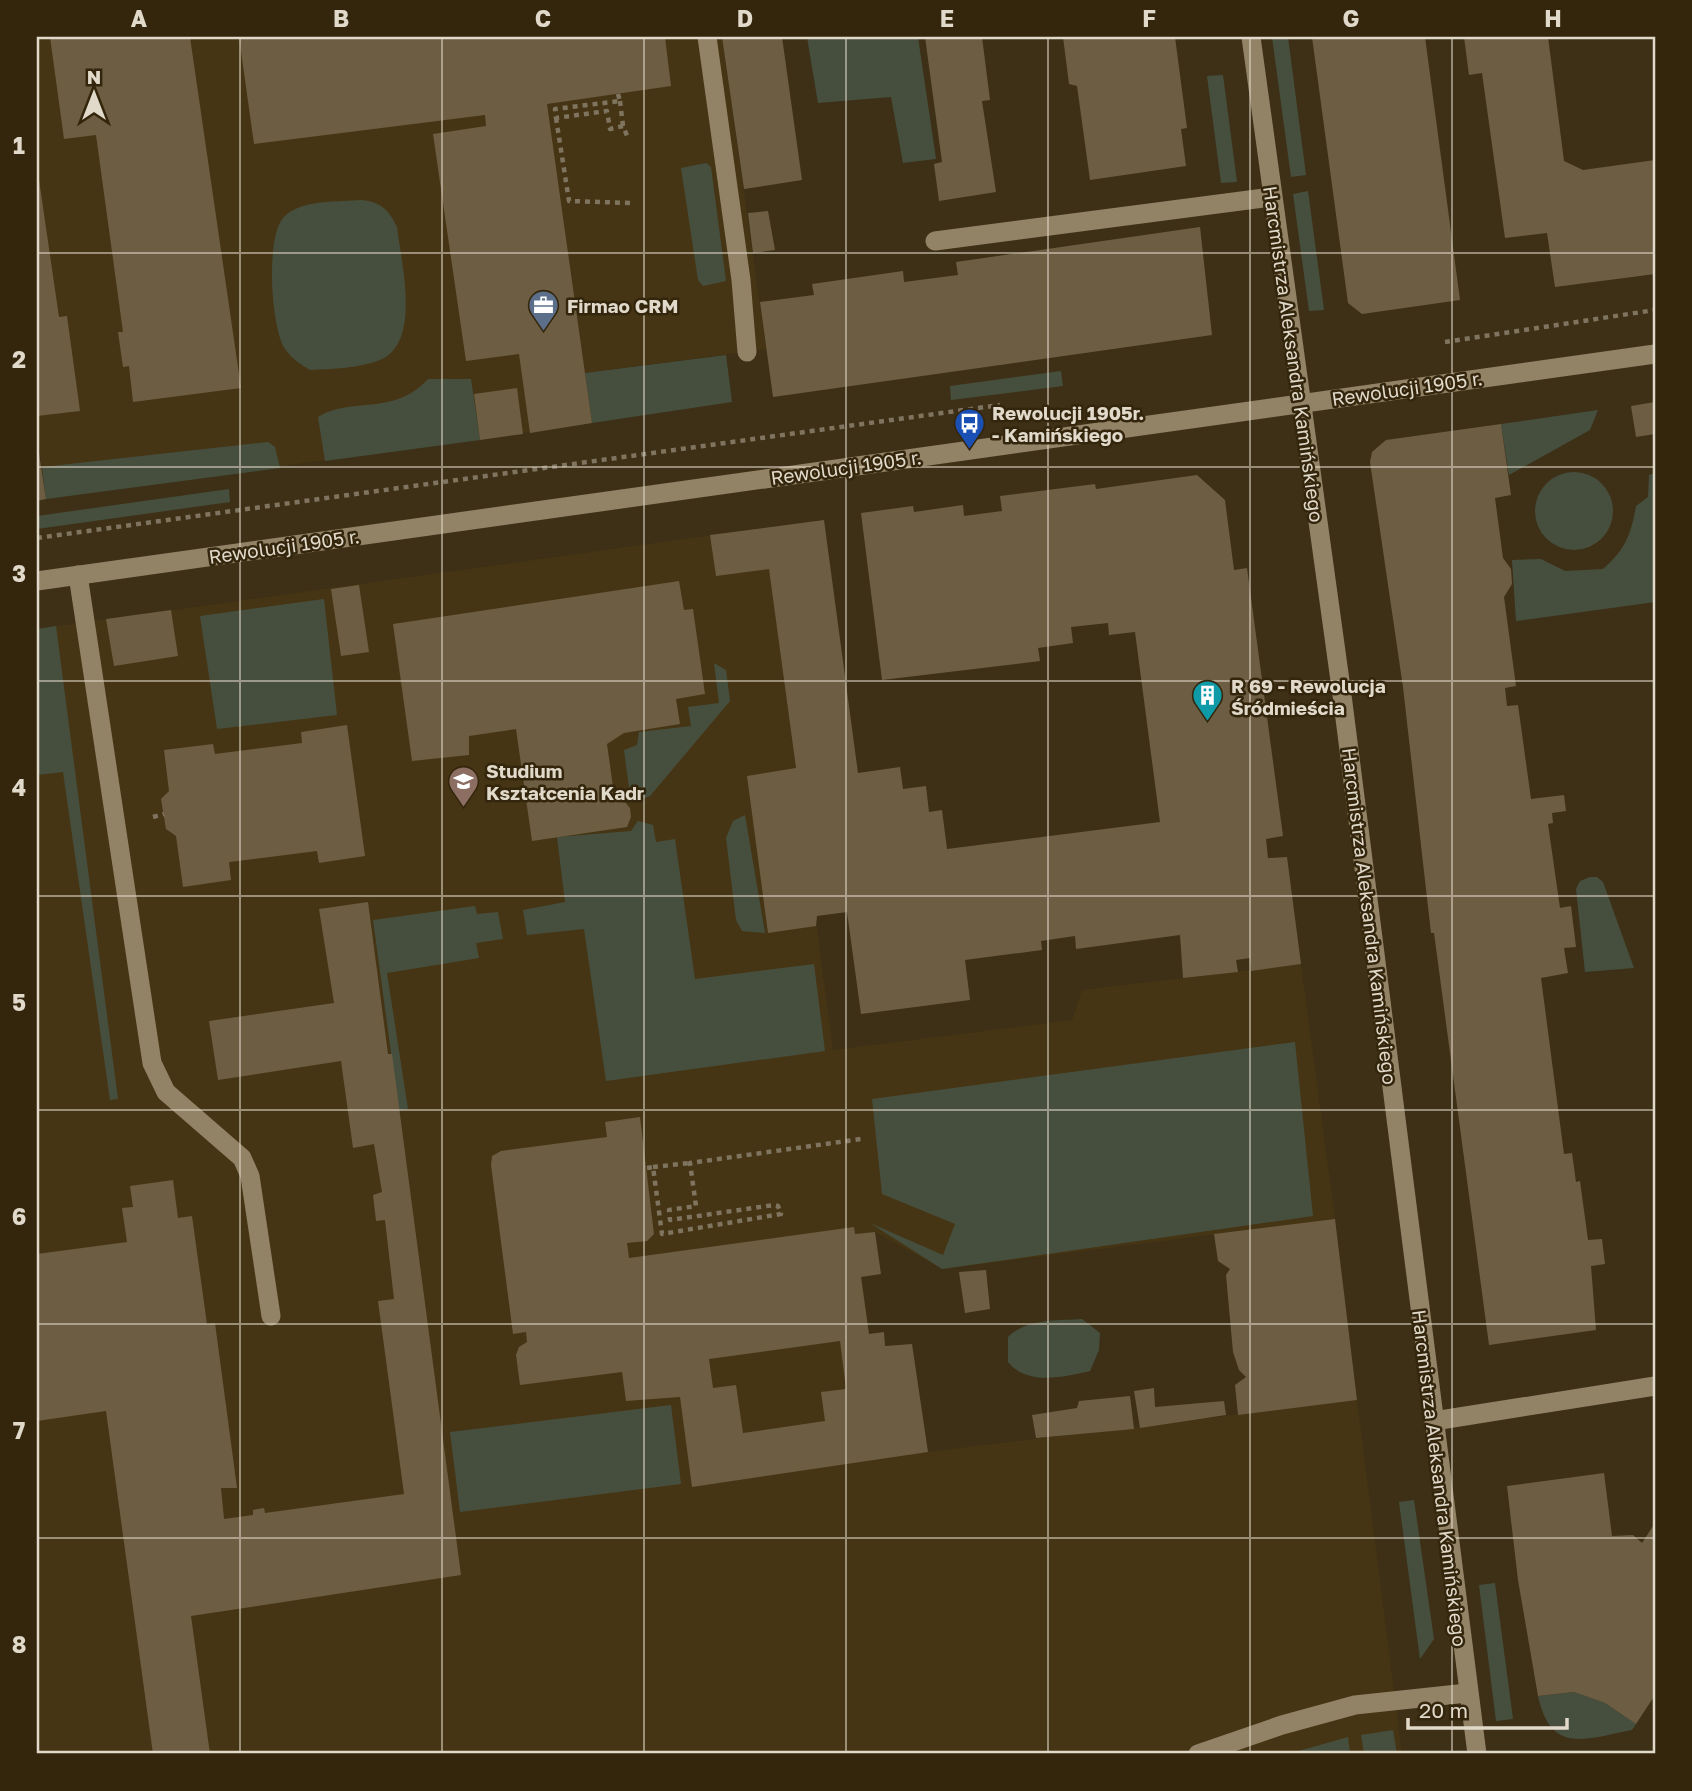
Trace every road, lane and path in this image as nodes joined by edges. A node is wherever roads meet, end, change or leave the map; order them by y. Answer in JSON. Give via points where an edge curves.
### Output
{"nodes":[{"id":1,"x":707,"y":37,"type":"edge"},
{"id":2,"x":1251,"y":37,"type":"edge"},
{"id":3,"x":618,"y":94,"type":"dead end"},
{"id":4,"x":620,"y":101,"type":"junction"},
{"id":5,"x":556,"y":118,"type":"junction"},
{"id":6,"x":623,"y":126,"type":"junction"},
{"id":7,"x":628,"y":138,"type":"dead end"},
{"id":8,"x":1272,"y":197,"type":"junction"},
{"id":9,"x":632,"y":203,"type":"dead end"},
{"id":10,"x":935,"y":241,"type":"dead end"},
{"id":11,"x":747,"y":352,"type":"dead end"},
{"id":12,"x":1655,"y":354,"type":"edge"},
{"id":13,"x":1303,"y":403,"type":"junction"},
{"id":14,"x":78,"y":575,"type":"junction"},
{"id":15,"x":37,"y":581,"type":"edge"},
{"id":16,"x":861,"y":1139,"type":"dead end"},
{"id":17,"x":690,"y":1163,"type":"junction"},
{"id":18,"x":271,"y":1316,"type":"dead end"},
{"id":19,"x":1655,"y":1386,"type":"edge"},
{"id":20,"x":1434,"y":1421,"type":"junction"},
{"id":21,"x":1467,"y":1693,"type":"junction"},
{"id":22,"x":1198,"y":1754,"type":"edge"},
{"id":23,"x":1476,"y":1754,"type":"edge"}],
"edges":[{"from":1,"to":11,"type":"street"},
{"from":2,"to":8,"type":"street","name":"Harcmistrza Aleksandra Kamińskiego"},
{"from":3,"to":4,"type":"path"},
{"from":4,"to":5,"type":"path","via":[[555,109]]},
{"from":4,"to":6,"type":"path"},
{"from":5,"to":6,"type":"path","via":[[607,111],[610,129]]},
{"from":5,"to":9,"type":"path","via":[[569,201]]},
{"from":6,"to":7,"type":"path"},
{"from":8,"to":10,"type":"street"},
{"from":8,"to":13,"type":"street","name":"Harcmistrza Aleksandra Kamińskiego"},
{"from":12,"to":13,"type":"street","name":"Rewolucji 1905 r."},
{"from":13,"to":14,"type":"street","name":"Rewolucji 1905 r."},
{"from":13,"to":20,"type":"street","name":"Harcmistrza Aleksandra Kamińskiego"},
{"from":14,"to":15,"type":"street","name":"Rewolucji 1905 r."},
{"from":14,"to":18,"type":"street","via":[[152,1063],[166,1092],[242,1158],[250,1176]]},
{"from":16,"to":17,"type":"path"},
{"from":17,"to":17,"type":"path","via":[[696,1206],[669,1210],[670,1220],[774,1205],[781,1214],[662,1234],[650,1168]]},
{"from":19,"to":20,"type":"street"},
{"from":20,"to":21,"type":"street","name":"Harcmistrza Aleksandra Kamińskiego"},
{"from":21,"to":22,"type":"street","via":[[1355,1705]]},
{"from":21,"to":23,"type":"street","name":"Harcmistrza Aleksandra Kamińskiego"}]}
